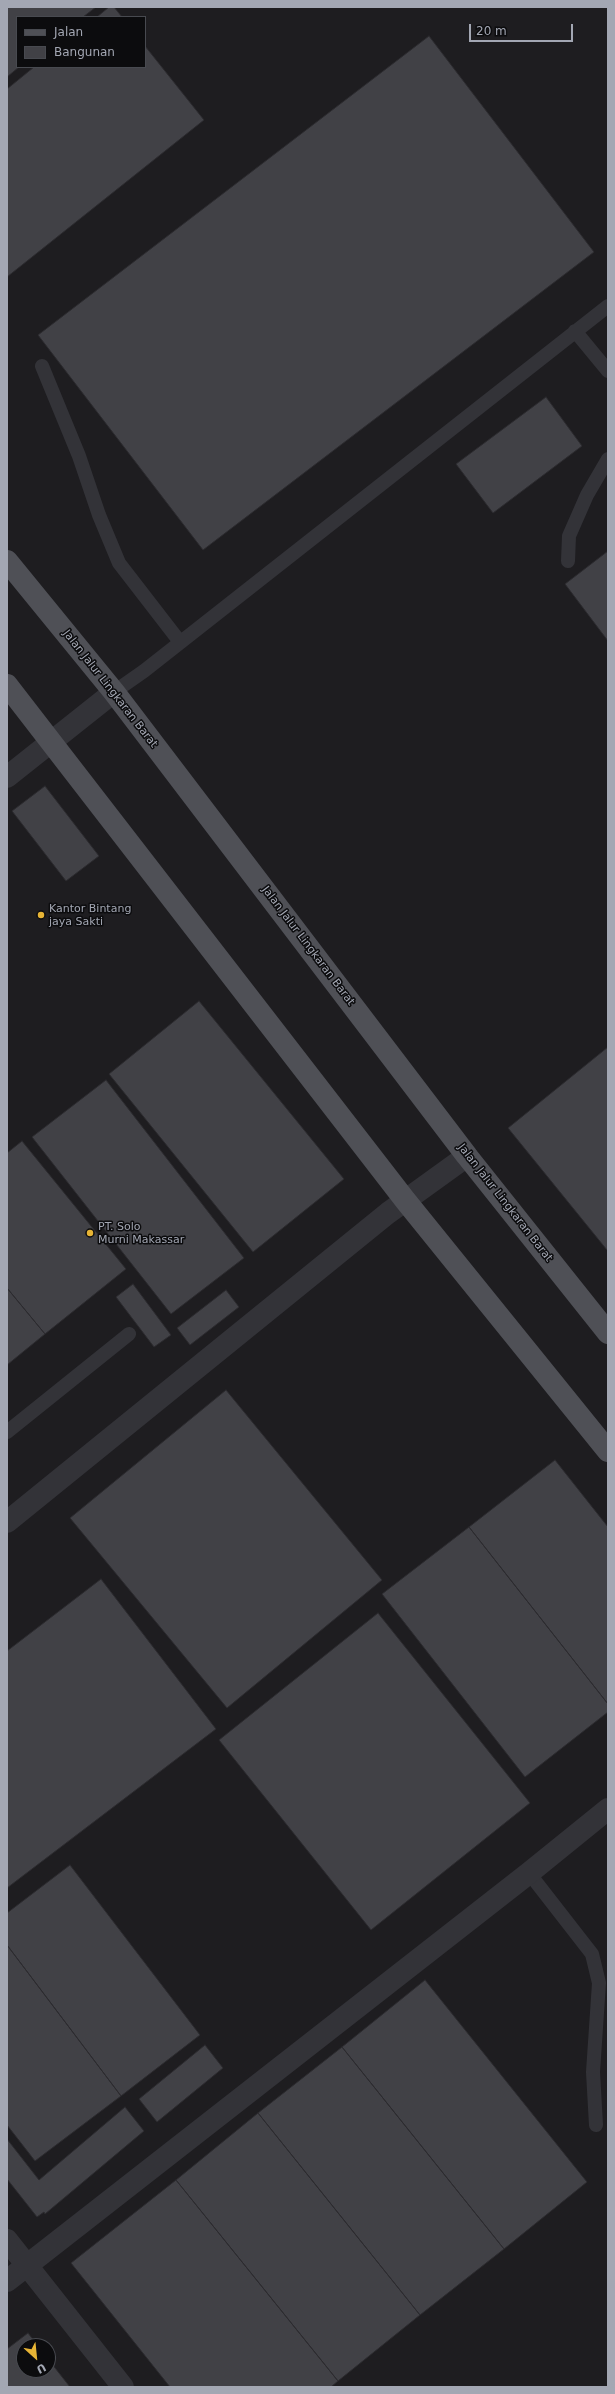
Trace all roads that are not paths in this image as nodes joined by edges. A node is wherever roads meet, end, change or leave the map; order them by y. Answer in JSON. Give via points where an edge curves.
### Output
{"nodes":[{"id":1,"x":608,"y":306,"type":"edge"},
{"id":2,"x":575,"y":331,"type":"junction"},
{"id":3,"x":42,"y":366,"type":"dead end"},
{"id":4,"x":608,"y":371,"type":"edge"},
{"id":5,"x":608,"y":459,"type":"edge"},
{"id":6,"x":7,"y":560,"type":"edge"},
{"id":7,"x":568,"y":561,"type":"dead end"},
{"id":8,"x":180,"y":642,"type":"junction"},
{"id":9,"x":7,"y":685,"type":"edge"},
{"id":10,"x":114,"y":692,"type":"junction"},
{"id":11,"x":51,"y":742,"type":"junction"},
{"id":12,"x":7,"y":777,"type":"edge"},
{"id":13,"x":467,"y":1156,"type":"junction"},
{"id":14,"x":405,"y":1200,"type":"junction"},
{"id":15,"x":608,"y":1333,"type":"edge"},
{"id":16,"x":129,"y":1334,"type":"dead end"},
{"id":17,"x":7,"y":1432,"type":"edge"},
{"id":18,"x":608,"y":1451,"type":"edge"},
{"id":19,"x":8,"y":1519,"type":"edge"},
{"id":20,"x":608,"y":1809,"type":"edge"},
{"id":21,"x":529,"y":1873,"type":"junction"},
{"id":22,"x":596,"y":2125,"type":"dead end"},
{"id":23,"x":7,"y":2240,"type":"edge"},
{"id":24,"x":27,"y":2265,"type":"junction"},
{"id":25,"x":7,"y":2281,"type":"edge"},
{"id":26,"x":123,"y":2387,"type":"edge"}],
"edges":[{"from":1,"to":2,"type":"lane"},
{"from":2,"to":4,"type":"lane"},
{"from":2,"to":8,"type":"lane"},
{"from":3,"to":8,"type":"lane","via":[[80,456],[99,515],[119,563]]},
{"from":5,"to":7,"type":"lane","via":[[587,495],[569,536]]},
{"from":6,"to":10,"type":"main road","name":"Jalan Jalur Lingkaran Barat"},
{"from":8,"to":10,"type":"lane"},
{"from":9,"to":11,"type":"main road"},
{"from":10,"to":11,"type":"street"},
{"from":10,"to":13,"type":"main road","name":"Jalan Jalur Lingkaran Barat"},
{"from":11,"to":12,"type":"street"},
{"from":11,"to":14,"type":"main road"},
{"from":13,"to":14,"type":"street"},
{"from":13,"to":15,"type":"main road","name":"Jalan Jalur Lingkaran Barat"},
{"from":14,"to":18,"type":"main road"},
{"from":14,"to":19,"type":"street"},
{"from":16,"to":17,"type":"lane"},
{"from":20,"to":21,"type":"street"},
{"from":21,"to":22,"type":"lane","via":[[592,1954],[599,1983],[594,2072]]},
{"from":21,"to":24,"type":"street"},
{"from":23,"to":24,"type":"street"},
{"from":24,"to":25,"type":"street"},
{"from":24,"to":26,"type":"street"}]}
